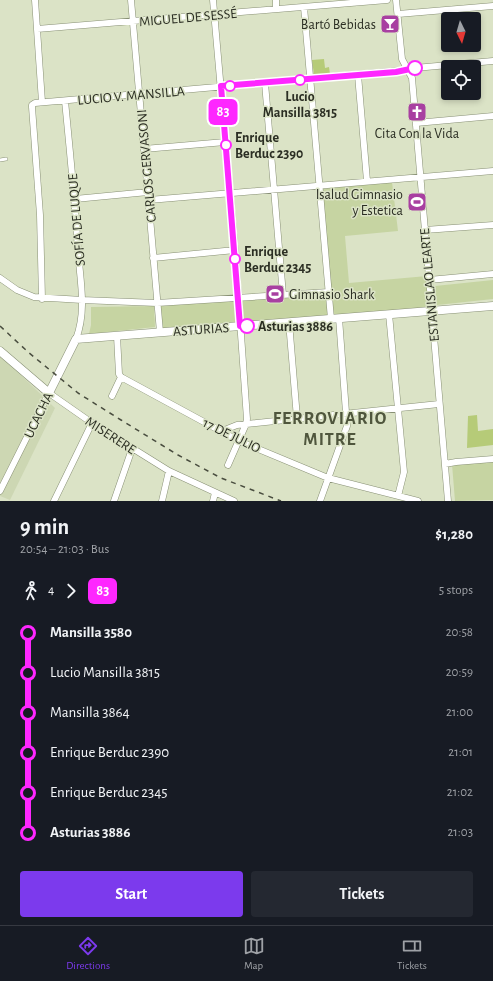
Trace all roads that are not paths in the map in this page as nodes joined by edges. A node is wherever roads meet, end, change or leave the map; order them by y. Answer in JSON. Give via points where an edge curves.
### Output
{"nodes":[{"id":1,"x":34,"y":0,"type":"edge"},
{"id":2,"x":131,"y":0,"type":"edge"},
{"id":3,"x":213,"y":0,"type":"edge"},
{"id":4,"x":276,"y":0,"type":"edge"},
{"id":5,"x":388,"y":0,"type":"edge"},
{"id":6,"x":396,"y":0,"type":"edge"},
{"id":7,"x":335,"y":2,"type":"edge"},
{"id":8,"x":493,"y":6,"type":"edge"},
{"id":9,"x":304,"y":7,"type":"junction"},
{"id":10,"x":276,"y":9,"type":"junction"},
{"id":11,"x":214,"y":14,"type":"junction"},
{"id":12,"x":398,"y":14,"type":"junction"},
{"id":13,"x":133,"y":21,"type":"junction"},
{"id":14,"x":37,"y":29,"type":"junction"},
{"id":15,"x":493,"y":61,"type":"edge"},
{"id":16,"x":407,"y":69,"type":"junction"},
{"id":17,"x":358,"y":74,"type":"junction"},
{"id":18,"x":310,"y":79,"type":"junction"},
{"id":19,"x":265,"y":83,"type":"junction"},
{"id":20,"x":221,"y":86,"type":"junction"},
{"id":21,"x":140,"y":94,"type":"junction"},
{"id":22,"x":65,"y":101,"type":"junction"},
{"id":23,"x":42,"y":102,"type":"junction"},
{"id":24,"x":493,"y":116,"type":"edge"},
{"id":25,"x":416,"y":123,"type":"junction"},
{"id":26,"x":225,"y":142,"type":"junction"},
{"id":27,"x":144,"y":149,"type":"junction"},
{"id":28,"x":6,"y":159,"type":"dead end"},
{"id":29,"x":0,"y":160,"type":"edge"},
{"id":30,"x":493,"y":171,"type":"edge"},
{"id":31,"x":420,"y":177,"type":"junction"},
{"id":32,"x":367,"y":181,"type":"junction"},
{"id":33,"x":320,"y":185,"type":"junction"},
{"id":34,"x":274,"y":189,"type":"junction"},
{"id":35,"x":148,"y":192,"type":"junction"},
{"id":36,"x":230,"y":193,"type":"junction"},
{"id":37,"x":74,"y":199,"type":"junction"},
{"id":38,"x":148,"y":200,"type":"junction"},
{"id":39,"x":493,"y":225,"type":"edge"},
{"id":40,"x":425,"y":230,"type":"junction"},
{"id":41,"x":235,"y":250,"type":"junction"},
{"id":42,"x":154,"y":258,"type":"junction"},
{"id":43,"x":493,"y":274,"type":"edge"},
{"id":44,"x":0,"y":278,"type":"edge"},
{"id":45,"x":429,"y":280,"type":"junction"},
{"id":46,"x":329,"y":292,"type":"junction"},
{"id":47,"x":283,"y":295,"type":"junction"},
{"id":48,"x":238,"y":298,"type":"junction"},
{"id":49,"x":42,"y":299,"type":"junction"},
{"id":50,"x":82,"y":300,"type":"junction"},
{"id":51,"x":157,"y":303,"type":"junction"},
{"id":52,"x":493,"y":306,"type":"edge"},
{"id":53,"x":432,"y":311,"type":"junction"},
{"id":54,"x":389,"y":314,"type":"junction"},
{"id":55,"x":335,"y":318,"type":"junction"},
{"id":56,"x":289,"y":322,"type":"junction"},
{"id":57,"x":240,"y":326,"type":"junction"},
{"id":58,"x":160,"y":332,"type":"junction"},
{"id":59,"x":117,"y":336,"type":"junction"},
{"id":60,"x":76,"y":339,"type":"junction"},
{"id":61,"x":0,"y":352,"type":"edge"},
{"id":62,"x":121,"y":377,"type":"junction"},
{"id":63,"x":49,"y":393,"type":"junction"},
{"id":64,"x":112,"y":396,"type":"dead end"},
{"id":65,"x":439,"y":404,"type":"junction"},
{"id":66,"x":398,"y":408,"type":"junction"},
{"id":67,"x":346,"y":414,"type":"junction"},
{"id":68,"x":297,"y":418,"type":"junction"},
{"id":69,"x":92,"y":423,"type":"junction"},
{"id":70,"x":246,"y":424,"type":"junction"},
{"id":71,"x":222,"y":432,"type":"junction"},
{"id":72,"x":239,"y":441,"type":"junction"},
{"id":73,"x":132,"y":449,"type":"junction"},
{"id":74,"x":493,"y":458,"type":"edge"},
{"id":75,"x":445,"y":464,"type":"junction"},
{"id":76,"x":228,"y":465,"type":"dead end"},
{"id":77,"x":169,"y":471,"type":"junction"},
{"id":78,"x":328,"y":478,"type":"junction"},
{"id":79,"x":0,"y":491,"type":"edge"},
{"id":80,"x":215,"y":493,"type":"junction"},
{"id":81,"x":398,"y":496,"type":"junction"},
{"id":82,"x":54,"y":501,"type":"edge"},
{"id":83,"x":114,"y":501,"type":"edge"},
{"id":84,"x":162,"y":501,"type":"edge"},
{"id":85,"x":213,"y":501,"type":"edge"},
{"id":86,"x":234,"y":501,"type":"edge"},
{"id":87,"x":320,"y":501,"type":"edge"},
{"id":88,"x":418,"y":501,"type":"edge"},
{"id":89,"x":448,"y":501,"type":"edge"}],
"edges":[{"from":1,"to":14,"type":"street"},
{"from":2,"to":13,"type":"street","name":"CARLOS GERVASONI"},
{"from":3,"to":11,"type":"street"},
{"from":4,"to":10,"type":"street"},
{"from":5,"to":7,"type":"street","name":"MIGUEL DE SESSÉ"},
{"from":6,"to":12,"type":"street","name":"ESTANISLAO LEARTE"},
{"from":7,"to":9,"type":"street","name":"MIGUEL DE SESSÉ"},
{"from":8,"to":12,"type":"street"},
{"from":9,"to":10,"type":"street","name":"MIGUEL DE SESSÉ"},
{"from":9,"to":18,"type":"street"},
{"from":10,"to":11,"type":"street","name":"MIGUEL DE SESSÉ"},
{"from":11,"to":13,"type":"street","name":"MIGUEL DE SESSÉ"},
{"from":11,"to":20,"type":"street"},
{"from":12,"to":16,"type":"street","name":"ESTANISLAO LEARTE","via":[[402,59]]},
{"from":13,"to":14,"type":"street","name":"MIGUEL DE SESSÉ"},
{"from":13,"to":21,"type":"street","name":"CARLOS GERVASONI"},
{"from":14,"to":23,"type":"street"},
{"from":15,"to":16,"type":"street","name":"LUCIO V. MANSILLA"},
{"from":16,"to":17,"type":"street","name":"LUCIO V. MANSILLA"},
{"from":16,"to":25,"type":"street","name":"ESTANISLAO LEARTE","via":[[412,78]]},
{"from":17,"to":18,"type":"street","name":"LUCIO V. MANSILLA"},
{"from":17,"to":32,"type":"street"},
{"from":18,"to":19,"type":"street","name":"LUCIO V. MANSILLA"},
{"from":18,"to":33,"type":"street"},
{"from":19,"to":20,"type":"street","name":"LUCIO V. MANSILLA"},
{"from":19,"to":34,"type":"street"},
{"from":20,"to":21,"type":"street","name":"LUCIO V. MANSILLA"},
{"from":20,"to":26,"type":"street"},
{"from":21,"to":22,"type":"street","name":"LUCIO V. MANSILLA"},
{"from":21,"to":27,"type":"street","name":"CARLOS GERVASONI"},
{"from":22,"to":23,"type":"street","name":"LUCIO V. MANSILLA"},
{"from":22,"to":37,"type":"street","name":"SOFÍA DE LUQUE"},
{"from":23,"to":49,"type":"street","name":"LUCIO V. MANSILLA","via":[[32,105],[42,236]]},
{"from":24,"to":25,"type":"street"},
{"from":25,"to":31,"type":"street","name":"ESTANISLAO LEARTE"},
{"from":26,"to":27,"type":"street"},
{"from":26,"to":36,"type":"street"},
{"from":27,"to":35,"type":"street","name":"CARLOS GERVASONI"},
{"from":28,"to":29,"type":"lane"},
{"from":30,"to":31,"type":"street"},
{"from":31,"to":32,"type":"street"},
{"from":31,"to":40,"type":"street","name":"ESTANISLAO LEARTE"},
{"from":32,"to":33,"type":"street"},
{"from":33,"to":34,"type":"street"},
{"from":33,"to":46,"type":"street"},
{"from":34,"to":36,"type":"street"},
{"from":34,"to":47,"type":"street"},
{"from":35,"to":37,"type":"street"},
{"from":35,"to":38,"type":"street","name":"CARLOS GERVASONI"},
{"from":36,"to":38,"type":"street"},
{"from":36,"to":41,"type":"street"},
{"from":37,"to":50,"type":"street","name":"SOFÍA DE LUQUE"},
{"from":38,"to":42,"type":"street","name":"CARLOS GERVASONI"},
{"from":39,"to":40,"type":"street"},
{"from":40,"to":45,"type":"street","name":"ESTANISLAO LEARTE"},
{"from":41,"to":42,"type":"street"},
{"from":41,"to":48,"type":"street"},
{"from":42,"to":51,"type":"street","name":"CARLOS GERVASONI"},
{"from":43,"to":45,"type":"street"},
{"from":44,"to":49,"type":"street","via":[[25,294]]},
{"from":45,"to":53,"type":"street","name":"ESTANISLAO LEARTE"},
{"from":46,"to":47,"type":"street"},
{"from":46,"to":55,"type":"street"},
{"from":47,"to":48,"type":"street"},
{"from":48,"to":51,"type":"street"},
{"from":48,"to":57,"type":"street"},
{"from":49,"to":50,"type":"street"},
{"from":50,"to":51,"type":"street"},
{"from":50,"to":60,"type":"street","name":"SOFÍA DE LUQUE","via":[[81,321]]},
{"from":51,"to":58,"type":"street","name":"CARLOS GERVASONI"},
{"from":52,"to":53,"type":"street","name":"ASTURIAS"},
{"from":53,"to":54,"type":"street","name":"ASTURIAS"},
{"from":53,"to":65,"type":"street","name":"ESTANISLAO LEARTE"},
{"from":54,"to":55,"type":"street","name":"ASTURIAS"},
{"from":54,"to":66,"type":"street"},
{"from":55,"to":56,"type":"street","name":"ASTURIAS"},
{"from":55,"to":67,"type":"street"},
{"from":56,"to":57,"type":"street","name":"ASTURIAS"},
{"from":56,"to":68,"type":"street"},
{"from":57,"to":58,"type":"street","name":"ASTURIAS"},
{"from":57,"to":70,"type":"street"},
{"from":58,"to":59,"type":"street","name":"ASTURIAS"},
{"from":59,"to":60,"type":"street","name":"ASTURIAS"},
{"from":59,"to":62,"type":"street"},
{"from":60,"to":63,"type":"street","name":"UCACHA"},
{"from":61,"to":63,"type":"street","name":"MISERERE"},
{"from":62,"to":64,"type":"street"},
{"from":62,"to":71,"type":"street","name":"17 DE JULIO"},
{"from":63,"to":69,"type":"street","name":"MISERERE"},
{"from":63,"to":79,"type":"street","name":"UCACHA"},
{"from":65,"to":66,"type":"street"},
{"from":65,"to":75,"type":"street","name":"ESTANISLAO LEARTE"},
{"from":66,"to":67,"type":"street"},
{"from":66,"to":81,"type":"street","via":[[404,472]]},
{"from":67,"to":68,"type":"street"},
{"from":67,"to":78,"type":"street","via":[[347,426]]},
{"from":68,"to":70,"type":"street"},
{"from":69,"to":73,"type":"street","name":"MISERERE"},
{"from":69,"to":82,"type":"street"},
{"from":70,"to":71,"type":"street"},
{"from":70,"to":72,"type":"street"},
{"from":71,"to":72,"type":"street","name":"17 DE JULIO"},
{"from":72,"to":76,"type":"street"},
{"from":72,"to":78,"type":"street","name":"17 DE JULIO"},
{"from":73,"to":77,"type":"street","name":"MISERERE"},
{"from":73,"to":83,"type":"street"},
{"from":74,"to":75,"type":"street"},
{"from":75,"to":89,"type":"street","name":"ESTANISLAO LEARTE"},
{"from":77,"to":80,"type":"street","name":"MISERERE"},
{"from":77,"to":84,"type":"street"},
{"from":78,"to":81,"type":"street","name":"17 DE JULIO"},
{"from":78,"to":87,"type":"street"},
{"from":80,"to":85,"type":"street"},
{"from":80,"to":86,"type":"street","name":"MISERERE"},
{"from":81,"to":88,"type":"street","name":"17 DE JULIO"}]}
